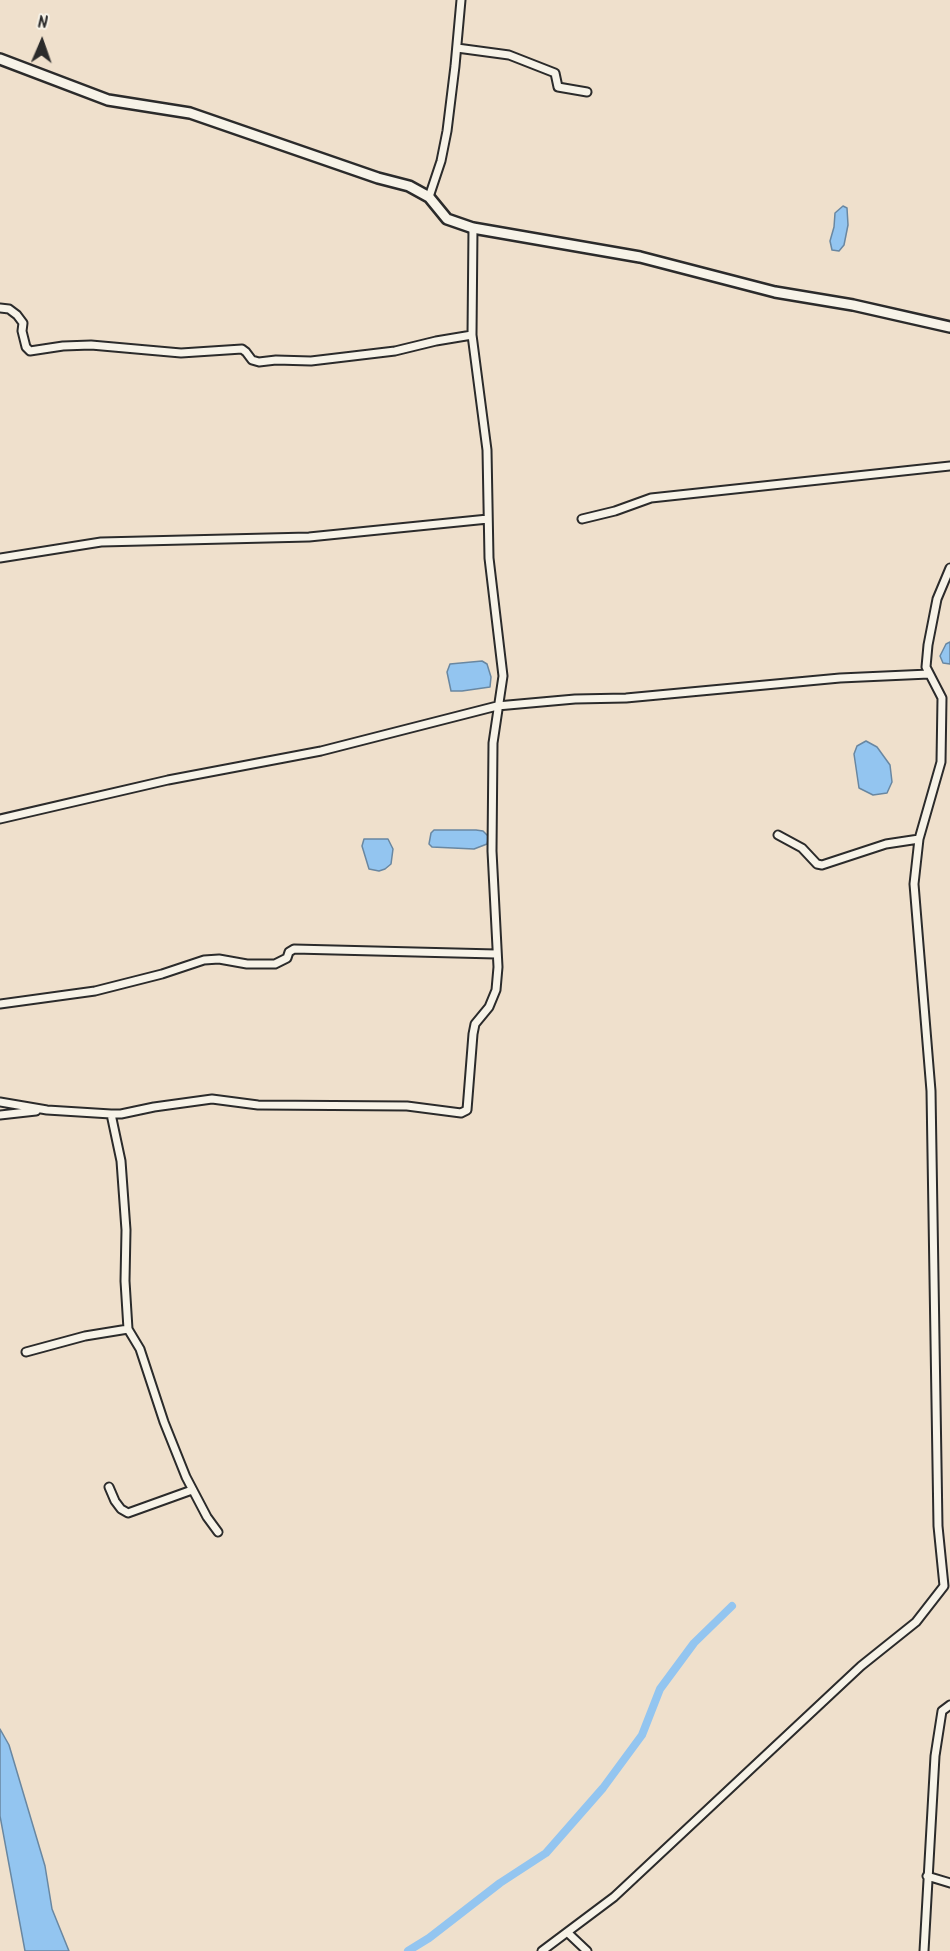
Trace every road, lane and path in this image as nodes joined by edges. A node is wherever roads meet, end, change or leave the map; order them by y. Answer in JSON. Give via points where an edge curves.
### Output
{"nodes":[{"id":1,"x":461,"y":0,"type":"edge"},
{"id":2,"x":457,"y":48,"type":"junction"},
{"id":3,"x":0,"y":59,"type":"edge"},
{"id":4,"x":586,"y":93,"type":"dead end"},
{"id":5,"x":429,"y":196,"type":"junction"},
{"id":6,"x":473,"y":228,"type":"junction"},
{"id":7,"x":0,"y":308,"type":"edge"},
{"id":8,"x":950,"y":327,"type":"edge"},
{"id":9,"x":472,"y":336,"type":"junction"},
{"id":10,"x":950,"y":466,"type":"edge"},
{"id":11,"x":488,"y":519,"type":"junction"},
{"id":12,"x":582,"y":519,"type":"dead end"},
{"id":13,"x":0,"y":558,"type":"edge"},
{"id":14,"x":950,"y":568,"type":"edge"},
{"id":15,"x":929,"y":674,"type":"junction"},
{"id":16,"x":497,"y":706,"type":"junction"},
{"id":17,"x":0,"y":819,"type":"edge"},
{"id":18,"x":778,"y":835,"type":"dead end"},
{"id":19,"x":919,"y":839,"type":"junction"},
{"id":20,"x":496,"y":954,"type":"junction"},
{"id":21,"x":0,"y":1004,"type":"edge"},
{"id":22,"x":0,"y":1102,"type":"edge"},
{"id":23,"x":47,"y":1110,"type":"junction"},
{"id":24,"x":111,"y":1114,"type":"junction"},
{"id":25,"x":0,"y":1115,"type":"edge"},
{"id":26,"x":128,"y":1329,"type":"junction"},
{"id":27,"x":26,"y":1352,"type":"dead end"},
{"id":28,"x":110,"y":1487,"type":"dead end"},
{"id":29,"x":192,"y":1490,"type":"junction"},
{"id":30,"x":218,"y":1532,"type":"dead end"},
{"id":31,"x":947,"y":1586,"type":"edge"},
{"id":32,"x":950,"y":1705,"type":"edge"},
{"id":33,"x":927,"y":1876,"type":"junction"},
{"id":34,"x":950,"y":1882,"type":"edge"},
{"id":35,"x":568,"y":1933,"type":"junction"},
{"id":36,"x":542,"y":1951,"type":"edge"},
{"id":37,"x":587,"y":1951,"type":"edge"},
{"id":38,"x":924,"y":1951,"type":"edge"}],
"edges":[{"from":1,"to":2,"type":"street"},
{"from":2,"to":4,"type":"street","via":[[509,55],[555,73],[558,87]]},
{"from":2,"to":5,"type":"street","via":[[441,161]]},
{"from":3,"to":5,"type":"street","via":[[108,100],[190,113]]},
{"from":5,"to":6,"type":"street","via":[[447,219]]},
{"from":6,"to":8,"type":"street","via":[[640,257],[775,292]]},
{"from":6,"to":9,"type":"street"},
{"from":7,"to":9,"type":"street","via":[[9,309],[23,323],[30,351],[91,345],[181,352],[242,349],[259,362],[311,361],[395,351]]},
{"from":9,"to":11,"type":"street","via":[[487,450]]},
{"from":10,"to":12,"type":"street","via":[[651,498]]},
{"from":11,"to":13,"type":"street","via":[[286,538],[101,542]]},
{"from":11,"to":16,"type":"street","via":[[503,676]]},
{"from":14,"to":15,"type":"street","via":[[938,599],[928,645]]},
{"from":15,"to":16,"type":"street"},
{"from":15,"to":19,"type":"street","via":[[942,698],[941,762]]},
{"from":16,"to":17,"type":"street","via":[[321,751],[168,780]]},
{"from":16,"to":20,"type":"street","via":[[492,851]]},
{"from":18,"to":19,"type":"street","via":[[822,865],[886,844]]},
{"from":19,"to":31,"type":"street","via":[[914,884],[931,1091],[938,1526]]},
{"from":20,"to":21,"type":"street","via":[[294,949],[275,964],[204,960],[95,991]]},
{"from":20,"to":24,"type":"street","via":[[496,990],[475,1024],[469,1104],[461,1113],[398,1106],[258,1105],[212,1099]]},
{"from":22,"to":23,"type":"street"},
{"from":23,"to":24,"type":"street"},
{"from":23,"to":25,"type":"street"},
{"from":24,"to":26,"type":"street","via":[[122,1170]]},
{"from":26,"to":27,"type":"street"},
{"from":26,"to":29,"type":"street","via":[[140,1349]]},
{"from":28,"to":29,"type":"street","via":[[115,1501],[128,1513]]},
{"from":29,"to":30,"type":"street"},
{"from":31,"to":35,"type":"street","via":[[916,1622],[861,1666],[614,1897]]},
{"from":32,"to":33,"type":"street","via":[[942,1711],[935,1756]]},
{"from":33,"to":34,"type":"street"},
{"from":33,"to":38,"type":"street"},
{"from":35,"to":36,"type":"street"},
{"from":35,"to":37,"type":"street"}]}
